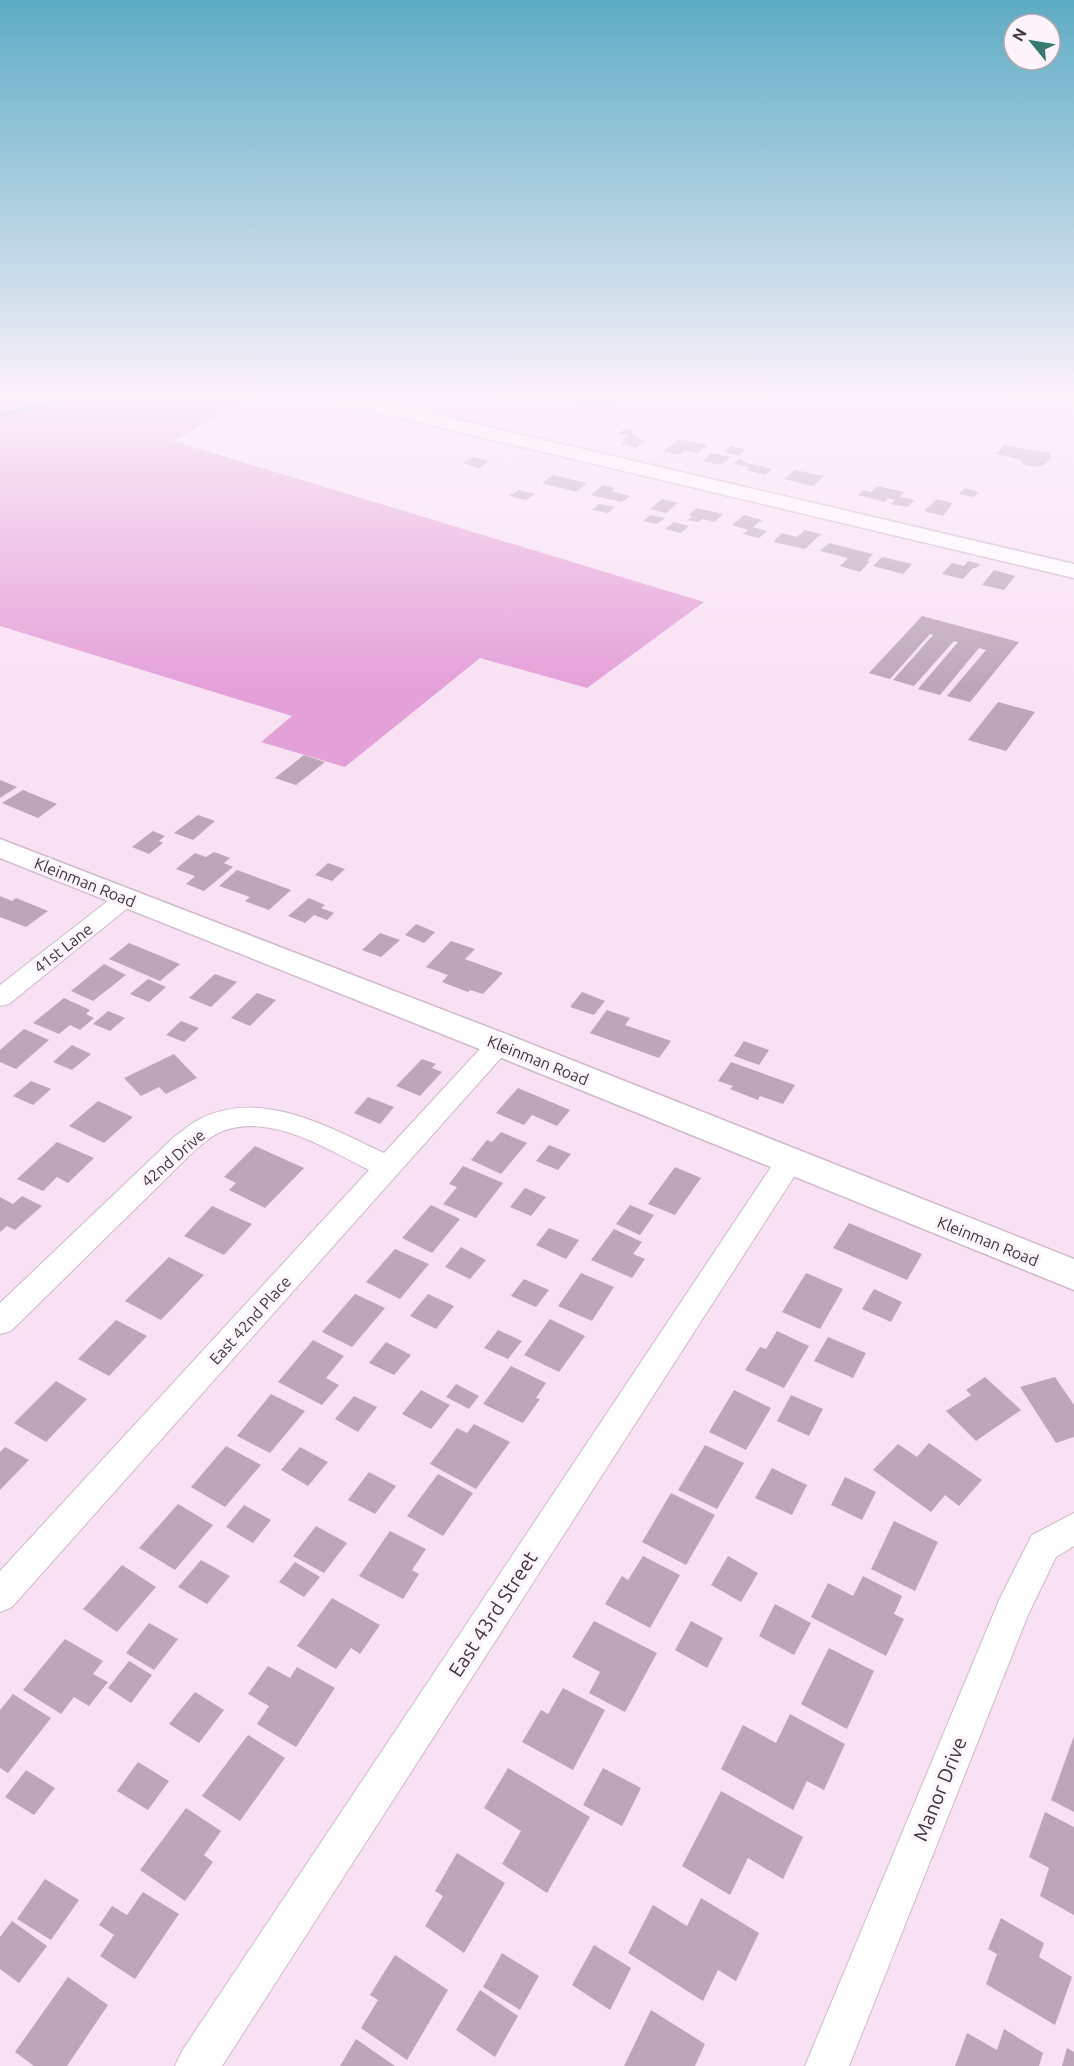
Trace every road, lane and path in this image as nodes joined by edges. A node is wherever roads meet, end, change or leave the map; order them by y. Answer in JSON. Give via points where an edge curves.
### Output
{"nodes":[{"id":1,"x":748,"y":493,"type":"edge"},
{"id":2,"x":1074,"y":570,"type":"edge"},
{"id":3,"x":0,"y":848,"type":"edge"},
{"id":4,"x":126,"y":898,"type":"junction"},
{"id":5,"x":0,"y":998,"type":"edge"},
{"id":6,"x":499,"y":1044,"type":"junction"},
{"id":7,"x":789,"y":1162,"type":"junction"},
{"id":8,"x":388,"y":1167,"type":"junction"},
{"id":9,"x":1074,"y":1275,"type":"edge"},
{"id":10,"x":0,"y":1322,"type":"edge"},
{"id":11,"x":1074,"y":1528,"type":"edge"},
{"id":12,"x":0,"y":1596,"type":"edge"},
{"id":13,"x":197,"y":2066,"type":"edge"},
{"id":14,"x":827,"y":2066,"type":"edge"}],
"edges":[{"from":1,"to":2,"type":"street"},
{"from":3,"to":4,"type":"street","name":"Kleinman Road"},
{"from":4,"to":5,"type":"street","name":"41st Lane"},
{"from":4,"to":6,"type":"street","name":"Kleinman Road"},
{"from":6,"to":7,"type":"street","name":"Kleinman Road"},
{"from":6,"to":8,"type":"street","name":"East 42nd Place"},
{"from":7,"to":9,"type":"street","name":"Kleinman Road"},
{"from":7,"to":13,"type":"street","name":"East 43rd Street"},
{"from":8,"to":10,"type":"street","name":"42nd Drive","via":[[285,1120],[252,1115],[213,1124],[183,1145]]},
{"from":8,"to":12,"type":"street","name":"East 42nd Place"},
{"from":11,"to":14,"type":"street","name":"Manor Drive","via":[[1044,1546],[1012,1610]]}]}
